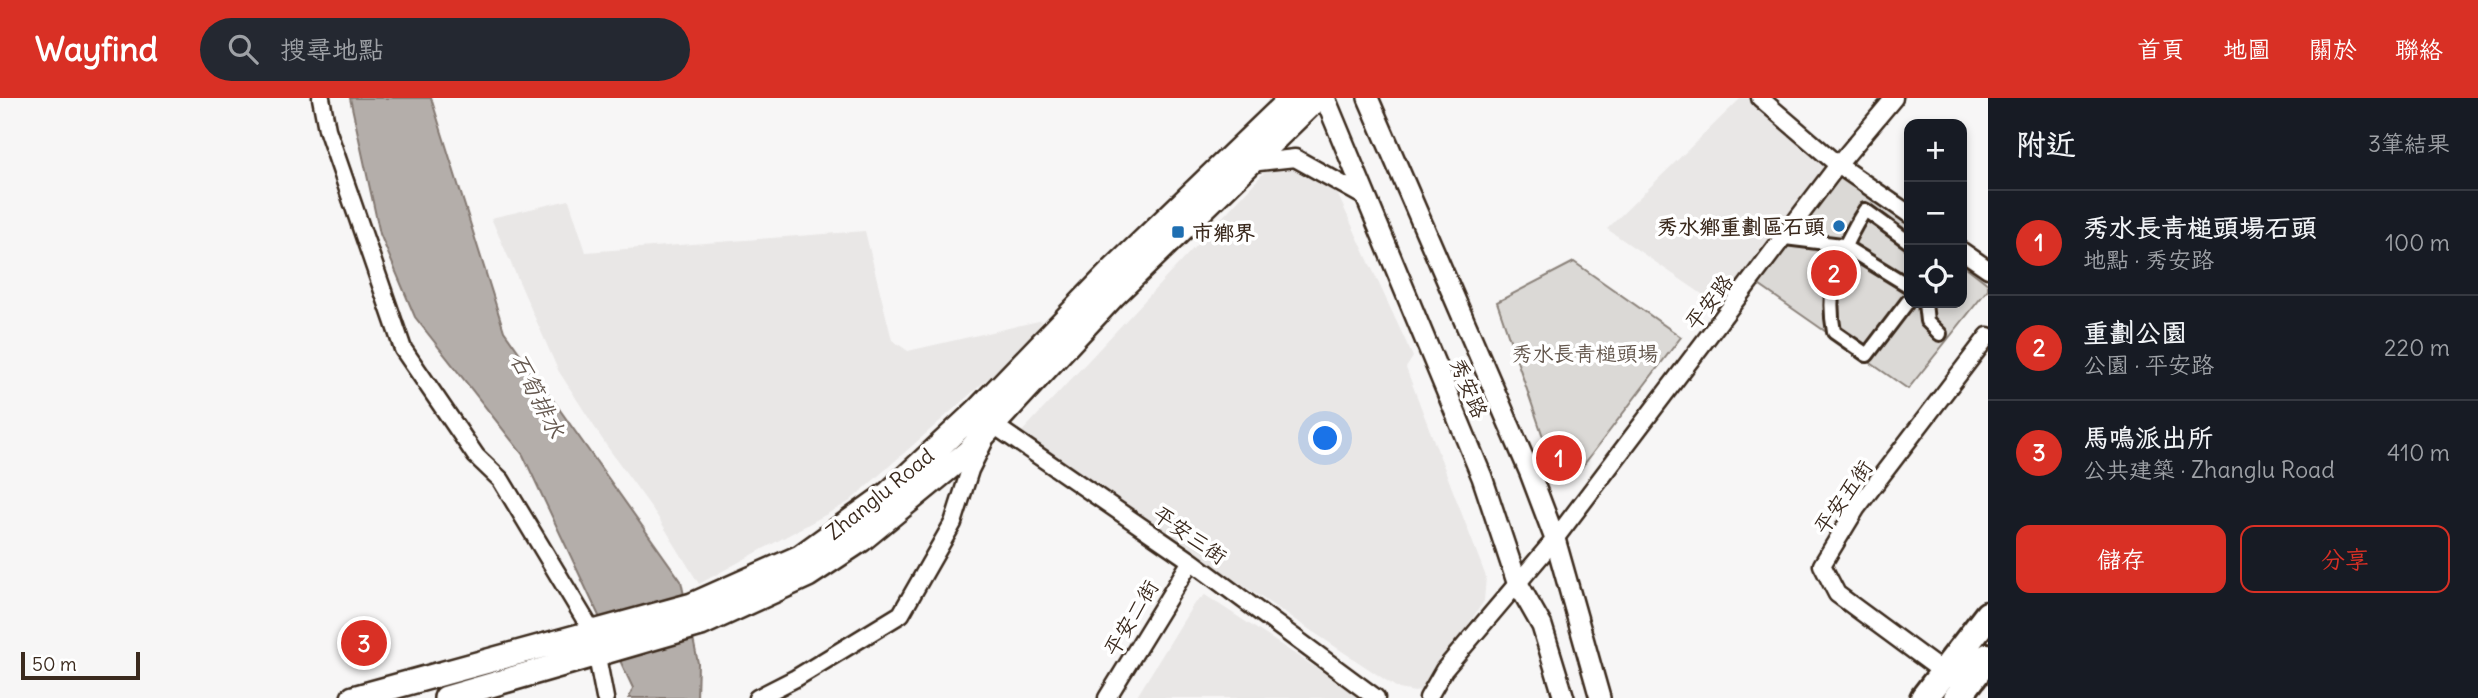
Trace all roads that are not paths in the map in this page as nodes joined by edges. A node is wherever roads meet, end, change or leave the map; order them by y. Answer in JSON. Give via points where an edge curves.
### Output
{"nodes":[{"id":1,"x":321,"y":98,"type":"edge"},
{"id":2,"x":1292,"y":98,"type":"edge"},
{"id":3,"x":1317,"y":98,"type":"edge"},
{"id":4,"x":1325,"y":98,"type":"edge"},
{"id":5,"x":1368,"y":98,"type":"edge"},
{"id":6,"x":1760,"y":98,"type":"edge"},
{"id":7,"x":1894,"y":98,"type":"edge"},
{"id":8,"x":1250,"y":163,"type":"junction"},
{"id":9,"x":1838,"y":165,"type":"junction"},
{"id":10,"x":1365,"y":197,"type":"junction"},
{"id":11,"x":1904,"y":211,"type":"edge"},
{"id":12,"x":1785,"y":238,"type":"junction"},
{"id":13,"x":1904,"y":238,"type":"edge"},
{"id":14,"x":1842,"y":245,"type":"junction"},
{"id":15,"x":1967,"y":254,"type":"edge"},
{"id":16,"x":1988,"y":269,"type":"edge"},
{"id":17,"x":1904,"y":283,"type":"edge"},
{"id":18,"x":1904,"y":307,"type":"edge"},
{"id":19,"x":1926,"y":308,"type":"edge"},
{"id":20,"x":1940,"y":334,"type":"dead end"},
{"id":21,"x":1988,"y":336,"type":"edge"},
{"id":22,"x":984,"y":419,"type":"junction"},
{"id":23,"x":1555,"y":539,"type":"junction"},
{"id":24,"x":1191,"y":561,"type":"junction"},
{"id":25,"x":1517,"y":582,"type":"junction"},
{"id":26,"x":1988,"y":615,"type":"edge"},
{"id":27,"x":596,"y":630,"type":"junction"},
{"id":28,"x":602,"y":652,"type":"junction"},
{"id":29,"x":1988,"y":657,"type":"edge"},
{"id":30,"x":1942,"y":672,"type":"junction"},
{"id":31,"x":1960,"y":693,"type":"edge"},
{"id":32,"x":353,"y":698,"type":"edge"},
{"id":33,"x":446,"y":698,"type":"edge"},
{"id":34,"x":605,"y":698,"type":"edge"},
{"id":35,"x":757,"y":698,"type":"edge"},
{"id":36,"x":1107,"y":698,"type":"edge"},
{"id":37,"x":1376,"y":698,"type":"edge"},
{"id":38,"x":1428,"y":698,"type":"edge"},
{"id":39,"x":1564,"y":698,"type":"edge"},
{"id":40,"x":1601,"y":698,"type":"edge"},
{"id":41,"x":1924,"y":698,"type":"edge"}],
"edges":[{"from":1,"to":27,"type":"street","via":[[327,129],[403,349],[476,457],[501,480]]},
{"from":2,"to":22,"type":"main road","name":"Zhanglu Road","via":[[1110,273]]},
{"from":3,"to":8,"type":"main road","name":"Zhanglu Road"},
{"from":4,"to":10,"type":"street","name":"秀安路"},
{"from":5,"to":23,"type":"street","name":"秀安路"},
{"from":6,"to":9,"type":"street"},
{"from":7,"to":9,"type":"street","name":"平安路"},
{"from":8,"to":10,"type":"street","via":[[1295,158]]},
{"from":8,"to":22,"type":"main road","name":"Zhanglu Road"},
{"from":9,"to":11,"type":"street"},
{"from":9,"to":12,"type":"street","name":"平安路"},
{"from":10,"to":25,"type":"street","name":"秀安路","via":[[1482,477]]},
{"from":12,"to":14,"type":"street"},
{"from":12,"to":23,"type":"street","name":"平安路"},
{"from":13,"to":14,"type":"street","via":[[1865,209]]},
{"from":14,"to":17,"type":"street"},
{"from":14,"to":18,"type":"street","via":[[1829,305],[1834,332],[1867,355]]},
{"from":15,"to":16,"type":"street"},
{"from":19,"to":20,"type":"street","via":[[1927,321]]},
{"from":21,"to":30,"type":"street","name":"平安五街","via":[[1856,509],[1822,565],[1837,594]]},
{"from":22,"to":24,"type":"street","name":"平安三街"},
{"from":22,"to":27,"type":"main road","name":"Zhanglu Road","via":[[800,557],[692,605]]},
{"from":22,"to":28,"type":"main road","name":"Zhanglu Road","via":[[967,453],[860,540],[808,575],[682,631]]},
{"from":22,"to":35,"type":"street","via":[[953,523],[901,614]]},
{"from":23,"to":25,"type":"street","name":"平安路"},
{"from":23,"to":40,"type":"street","name":"秀安路"},
{"from":24,"to":36,"type":"street","name":"平安二街"},
{"from":24,"to":37,"type":"street","name":"平安三街"},
{"from":25,"to":38,"type":"street","name":"平安路","via":[[1444,670]]},
{"from":25,"to":39,"type":"street","name":"秀安路","via":[[1542,626]]},
{"from":26,"to":30,"type":"main road"},
{"from":27,"to":28,"type":"street"},
{"from":27,"to":32,"type":"main road","name":"Zhanglu Road"},
{"from":28,"to":33,"type":"main road","name":"Zhanglu Road"},
{"from":28,"to":34,"type":"street"},
{"from":29,"to":31,"type":"main road"},
{"from":30,"to":31,"type":"street","name":"平安五街"},
{"from":30,"to":41,"type":"main road"}]}
